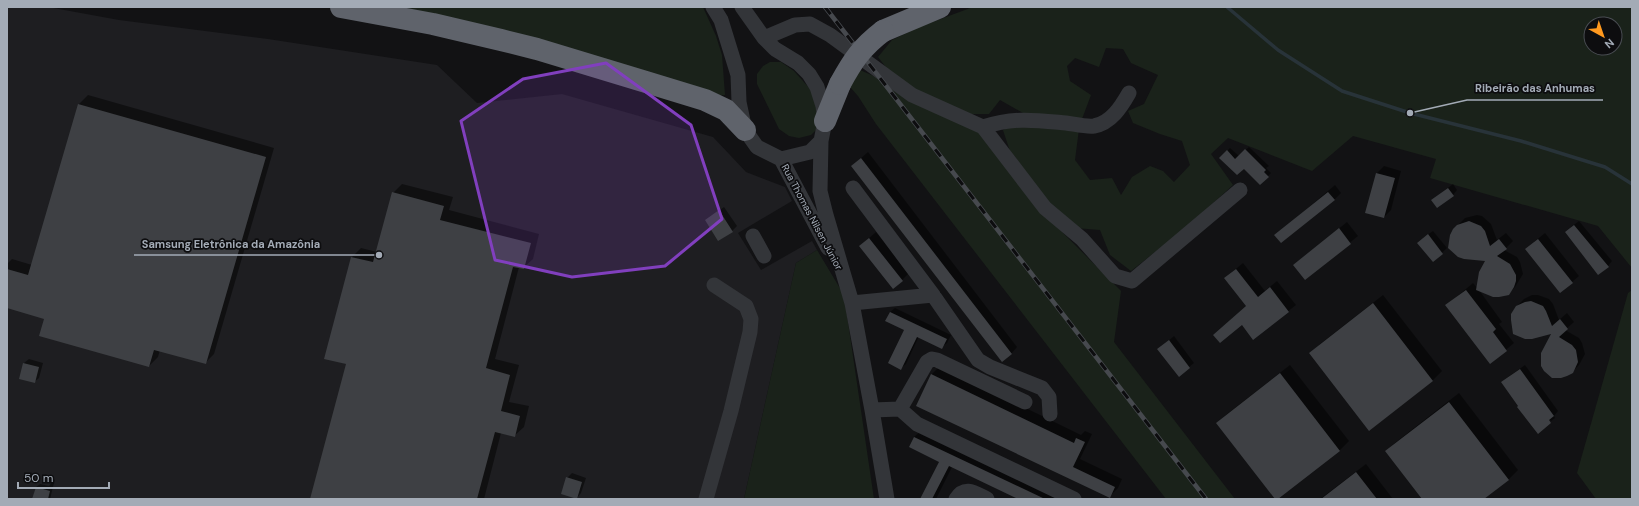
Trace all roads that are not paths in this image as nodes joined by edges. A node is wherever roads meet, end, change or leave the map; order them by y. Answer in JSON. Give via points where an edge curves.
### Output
{"nodes":[{"id":1,"x":342,"y":7,"type":"edge"},
{"id":2,"x":713,"y":7,"type":"edge"},
{"id":3,"x":742,"y":7,"type":"edge"},
{"id":4,"x":940,"y":7,"type":"edge"},
{"id":5,"x":764,"y":38,"type":"junction"},
{"id":6,"x":1129,"y":93,"type":"dead end"},
{"id":7,"x":984,"y":127,"type":"junction"},
{"id":8,"x":745,"y":130,"type":"junction"},
{"id":9,"x":823,"y":131,"type":"junction"},
{"id":10,"x":781,"y":160,"type":"junction"},
{"id":11,"x":853,"y":188,"type":"dead end"},
{"id":12,"x":1240,"y":190,"type":"dead end"},
{"id":13,"x":822,"y":220,"type":"junction"},
{"id":14,"x":753,"y":236,"type":"dead end"},
{"id":15,"x":764,"y":256,"type":"dead end"},
{"id":16,"x":714,"y":285,"type":"dead end"},
{"id":17,"x":933,"y":295,"type":"junction"},
{"id":18,"x":852,"y":303,"type":"junction"},
{"id":19,"x":1025,"y":402,"type":"dead end"},
{"id":20,"x":872,"y":410,"type":"junction"},
{"id":21,"x":900,"y":410,"type":"junction"},
{"id":22,"x":1050,"y":414,"type":"dead end"},
{"id":23,"x":706,"y":499,"type":"edge"},
{"id":24,"x":887,"y":499,"type":"edge"},
{"id":25,"x":956,"y":499,"type":"edge"},
{"id":26,"x":987,"y":499,"type":"edge"},
{"id":27,"x":1074,"y":499,"type":"edge"}],
"edges":[{"from":1,"to":8,"type":"highway","via":[[434,24],[508,42],[705,100],[726,110]]},
{"from":2,"to":8,"type":"street","name":"Rua Thomas Nilsen Júnior","via":[[721,20],[738,75]]},
{"from":3,"to":5,"type":"street","name":"Rua Thomas Nilsen Júnior"},
{"from":4,"to":9,"type":"highway","bridge":true,"via":[[883,31],[867,44],[840,84]]},
{"from":5,"to":7,"type":"street","via":[[795,25],[810,24],[830,35],[912,95]]},
{"from":5,"to":9,"type":"street","name":"Rua Thomas Nilsen Júnior","via":[[809,74],[817,87],[823,106]]},
{"from":6,"to":7,"type":"street","via":[[1119,111],[1094,126],[1013,120]]},
{"from":7,"to":12,"type":"street","via":[[1045,208],[1082,239],[1114,276],[1132,281]]},
{"from":8,"to":10,"type":"street","name":"Rua Thomas Nilsen Júnior","via":[[757,147]]},
{"from":9,"to":10,"type":"street","via":[[810,152]]},
{"from":9,"to":13,"type":"street","name":"Rua Thomas Nilsen Júnior","via":[[820,191]]},
{"from":10,"to":13,"type":"street","name":"Rua Thomas Nilsen Júnior"},
{"from":11,"to":17,"type":"street"},
{"from":13,"to":18,"type":"street","name":"Rua Thomas Nilsen Júnior"},
{"from":14,"to":15,"type":"street"},
{"from":16,"to":23,"type":"street","via":[[746,306],[751,319],[731,411]]},
{"from":17,"to":18,"type":"street"},
{"from":17,"to":22,"type":"street","via":[[978,360],[1042,388],[1050,397]]},
{"from":18,"to":20,"type":"street","name":"Rua Thomas Nilsen Júnior"},
{"from":19,"to":21,"type":"street","via":[[937,360],[932,360],[927,362]]},
{"from":20,"to":21,"type":"street"},
{"from":20,"to":24,"type":"street","name":"Rua Thomas Nilsen Júnior"},
{"from":21,"to":27,"type":"street","via":[[917,424]]},
{"from":25,"to":26,"type":"street","via":[[964,491]]}]}
